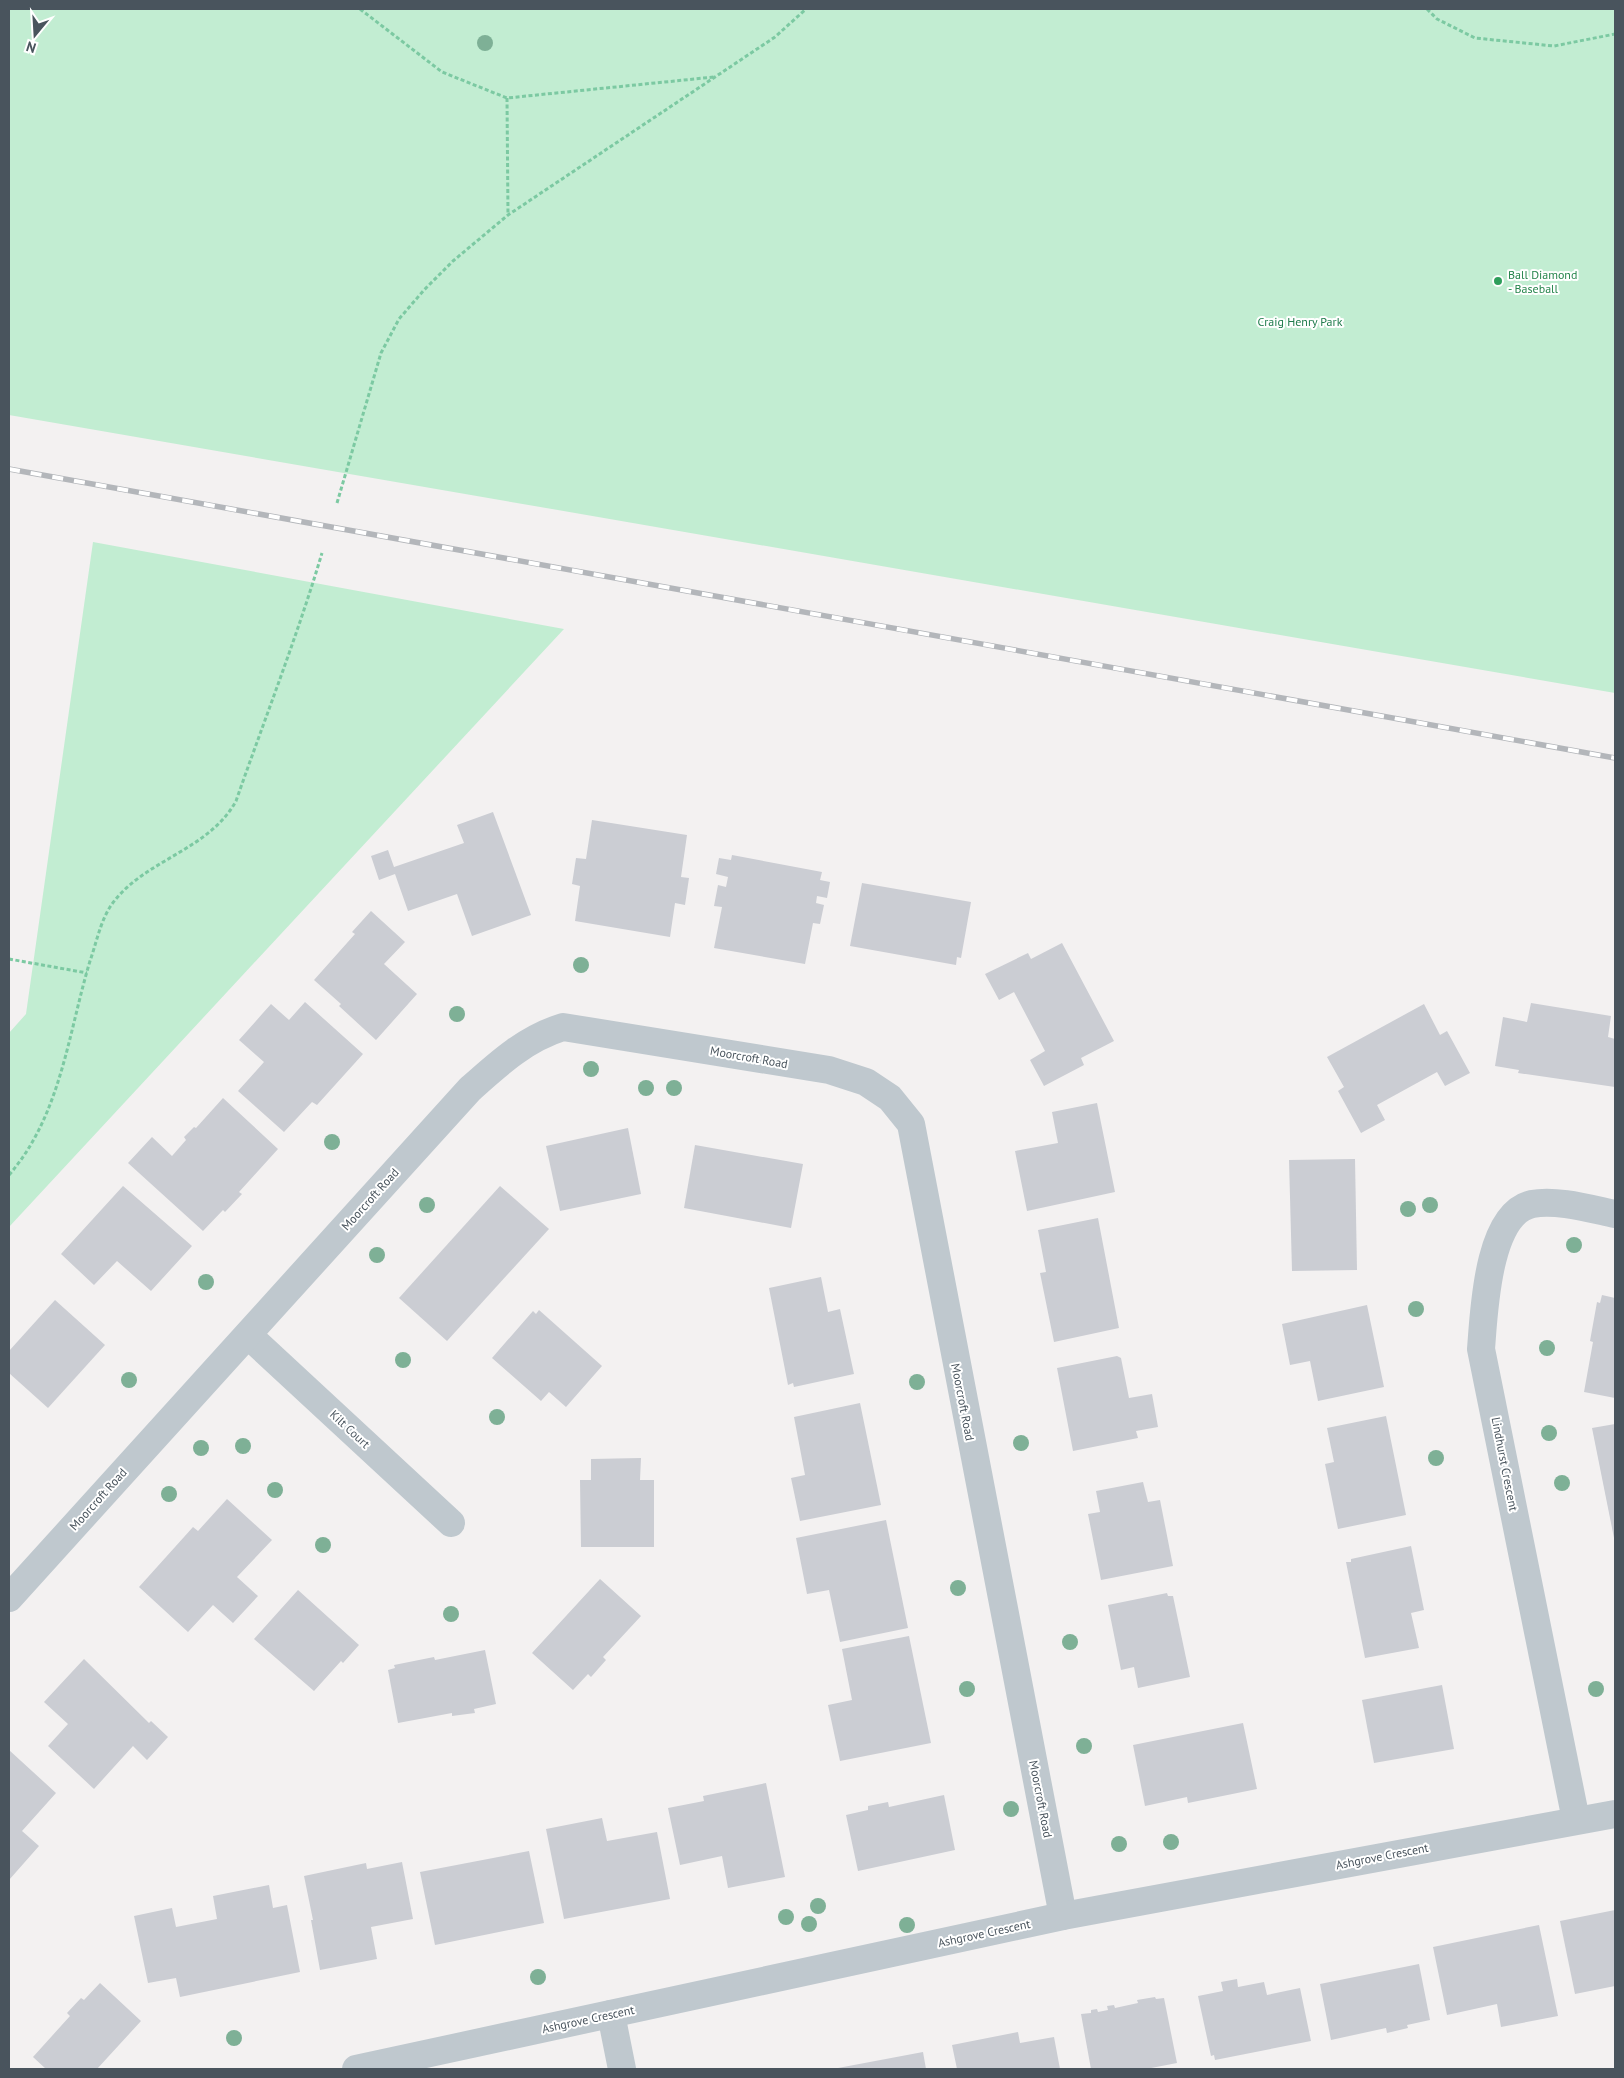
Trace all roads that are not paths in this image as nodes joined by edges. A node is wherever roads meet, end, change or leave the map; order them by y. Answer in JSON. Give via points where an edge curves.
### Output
{"nodes":[{"id":1,"x":1615,"y":1214,"type":"edge"},
{"id":2,"x":248,"y":1334,"type":"junction"},
{"id":3,"x":451,"y":1523,"type":"dead end"},
{"id":4,"x":9,"y":1598,"type":"edge"},
{"id":5,"x":1615,"y":1814,"type":"edge"},
{"id":6,"x":1576,"y":1820,"type":"junction"},
{"id":7,"x":1063,"y":1916,"type":"junction"},
{"id":8,"x":611,"y":2014,"type":"junction"},
{"id":9,"x":356,"y":2069,"type":"edge"},
{"id":10,"x":622,"y":2069,"type":"edge"}],
"edges":[{"from":1,"to":6,"type":"street","name":"Lindhurst Crescent","via":[[1546,1203],[1530,1204],[1516,1213],[1502,1231],[1494,1252],[1484,1300],[1482,1349]]},
{"from":2,"to":3,"type":"street","name":"Kilt Court"},
{"from":2,"to":4,"type":"street","name":"Moorcroft Road"},
{"from":2,"to":7,"type":"street","name":"Moorcroft Road","via":[[470,1089],[504,1058],[542,1034],[563,1027],[589,1030],[829,1070],[866,1082],[890,1098],[911,1124]]},
{"from":5,"to":6,"type":"street","name":"Ashgrove Crescent"},
{"from":6,"to":7,"type":"street","name":"Ashgrove Crescent"},
{"from":7,"to":8,"type":"street","name":"Ashgrove Crescent"},
{"from":8,"to":9,"type":"street","name":"Ashgrove Crescent"},
{"from":8,"to":10,"type":"street"}]}
